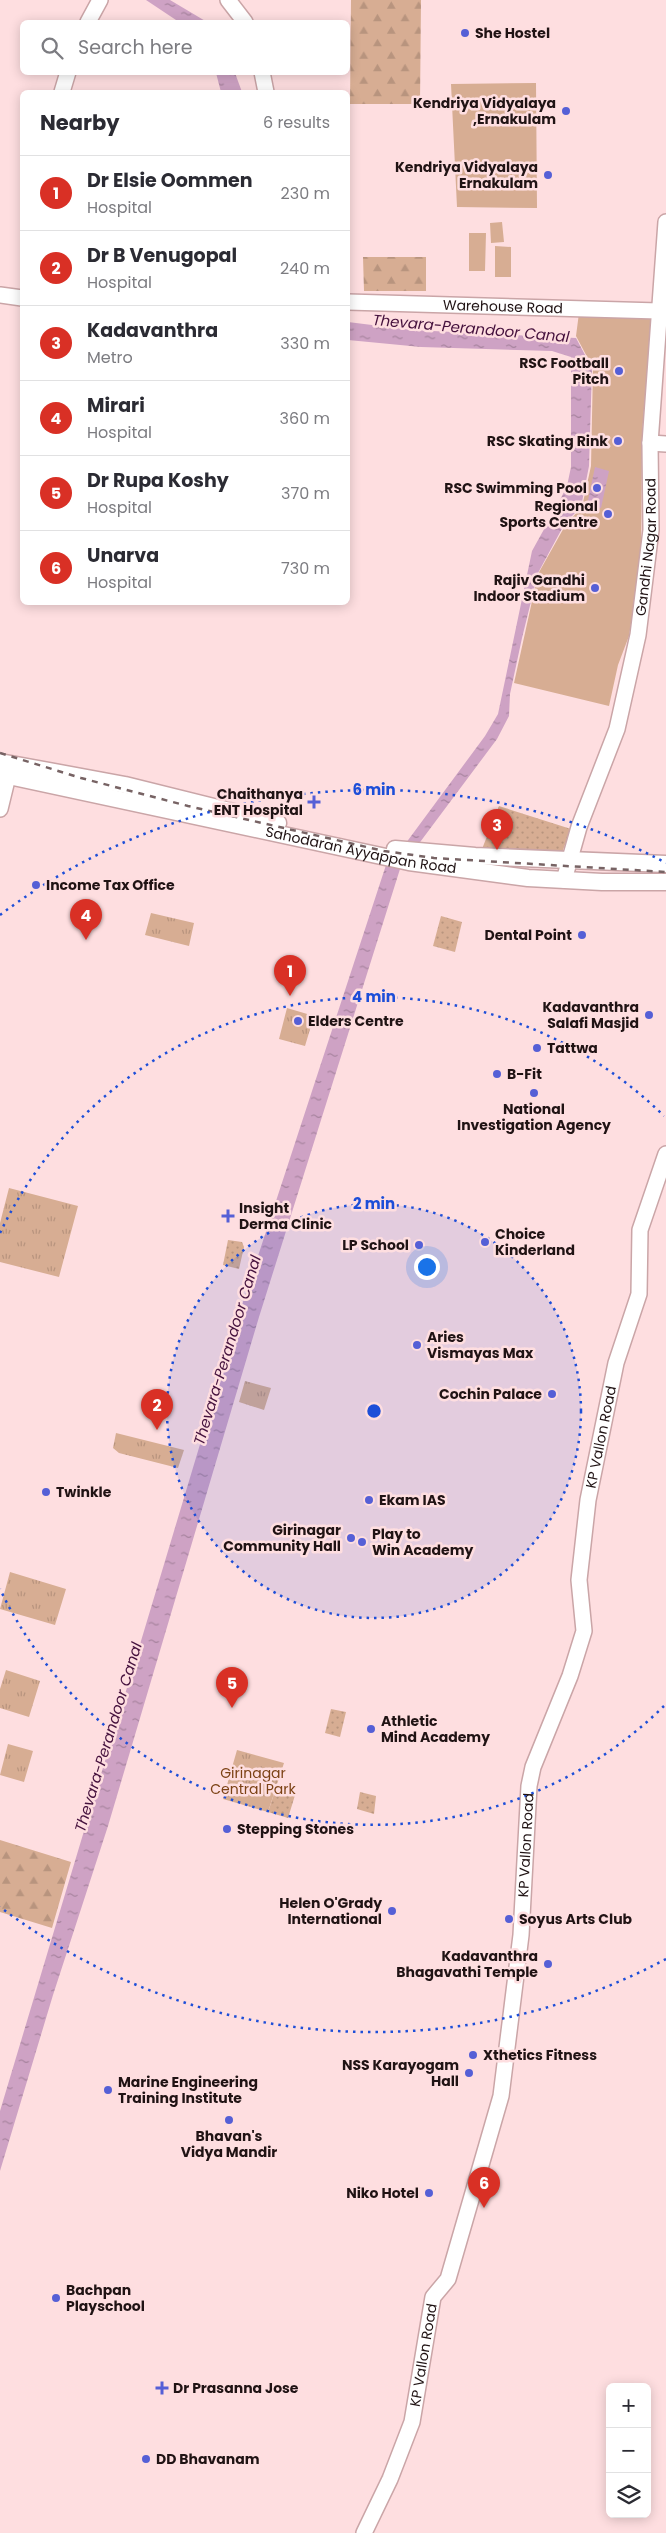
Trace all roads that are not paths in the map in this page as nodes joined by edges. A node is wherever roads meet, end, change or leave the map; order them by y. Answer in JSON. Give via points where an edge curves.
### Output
{"nodes":[{"id":1,"x":100,"y":0,"type":"edge"},
{"id":2,"x":228,"y":0,"type":"edge"},
{"id":3,"x":89,"y":20,"type":"edge"},
{"id":4,"x":243,"y":20,"type":"edge"},
{"id":5,"x":67,"y":75,"type":"edge"},
{"id":6,"x":263,"y":75,"type":"edge"},
{"id":7,"x":63,"y":90,"type":"edge"},
{"id":8,"x":266,"y":90,"type":"edge"},
{"id":9,"x":666,"y":222,"type":"edge"},
{"id":10,"x":0,"y":295,"type":"edge"},
{"id":11,"x":20,"y":298,"type":"edge"},
{"id":12,"x":350,"y":302,"type":"edge"},
{"id":13,"x":659,"y":310,"type":"junction"},
{"id":14,"x":650,"y":443,"type":"junction"},
{"id":15,"x":666,"y":444,"type":"edge"},
{"id":16,"x":4,"y":769,"type":"edge"},
{"id":17,"x":125,"y":785,"type":"junction"},
{"id":18,"x":123,"y":802,"type":"junction"},
{"id":19,"x":0,"y":808,"type":"edge"},
{"id":20,"x":386,"y":853,"type":"junction"},
{"id":21,"x":412,"y":857,"type":"junction"},
{"id":22,"x":568,"y":860,"type":"junction"},
{"id":23,"x":666,"y":864,"type":"edge"},
{"id":24,"x":564,"y":880,"type":"junction"},
{"id":25,"x":666,"y":882,"type":"edge"},
{"id":26,"x":666,"y":1154,"type":"edge"},
{"id":27,"x":364,"y":2533,"type":"edge"}],
"edges":[{"from":1,"to":3,"type":"street"},
{"from":2,"to":4,"type":"street"},
{"from":5,"to":7,"type":"street"},
{"from":6,"to":8,"type":"street"},
{"from":9,"to":13,"type":"street","name":"Gandhi Nagar Road"},
{"from":10,"to":11,"type":"street"},
{"from":12,"to":13,"type":"street","name":"Warehouse Road"},
{"from":13,"to":14,"type":"street","name":"Gandhi Nagar Road"},
{"from":14,"to":15,"type":"street"},
{"from":14,"to":22,"type":"street","name":"Gandhi Nagar Road","via":[[651,530],[638,635],[617,729]]},
{"from":16,"to":17,"type":"main road","name":"Sahodaran Ayyappan Road"},
{"from":16,"to":18,"type":"main road","name":"Sahodaran Ayyappan Road"},
{"from":16,"to":19,"type":"street"},
{"from":17,"to":18,"type":"main road"},
{"from":17,"to":20,"type":"main road","name":"Sahodaran Ayyappan Road"},
{"from":18,"to":20,"type":"main road","name":"Sahodaran Ayyappan Road"},
{"from":20,"to":21,"type":"main road","name":"Sahodaran Ayyappan Road"},
{"from":21,"to":22,"type":"main road","name":"Sahodaran Ayyappan Road"},
{"from":21,"to":24,"type":"main road","name":"Sahodaran Ayyappan Road"},
{"from":22,"to":23,"type":"main road","name":"Sahodaran Ayyappan Road"},
{"from":22,"to":24,"type":"street","name":"Gandhi Nagar Road"},
{"from":24,"to":25,"type":"main road","name":"Sahodaran Ayyappan Road"},
{"from":26,"to":27,"type":"street","name":"KP Vallon Road","via":[[640,1230],[639,1294],[616,1363],[588,1500],[579,1580],[584,1632],[533,1767],[529,1786],[521,1935],[501,2096],[448,2279],[433,2297],[412,2422]]}]}
